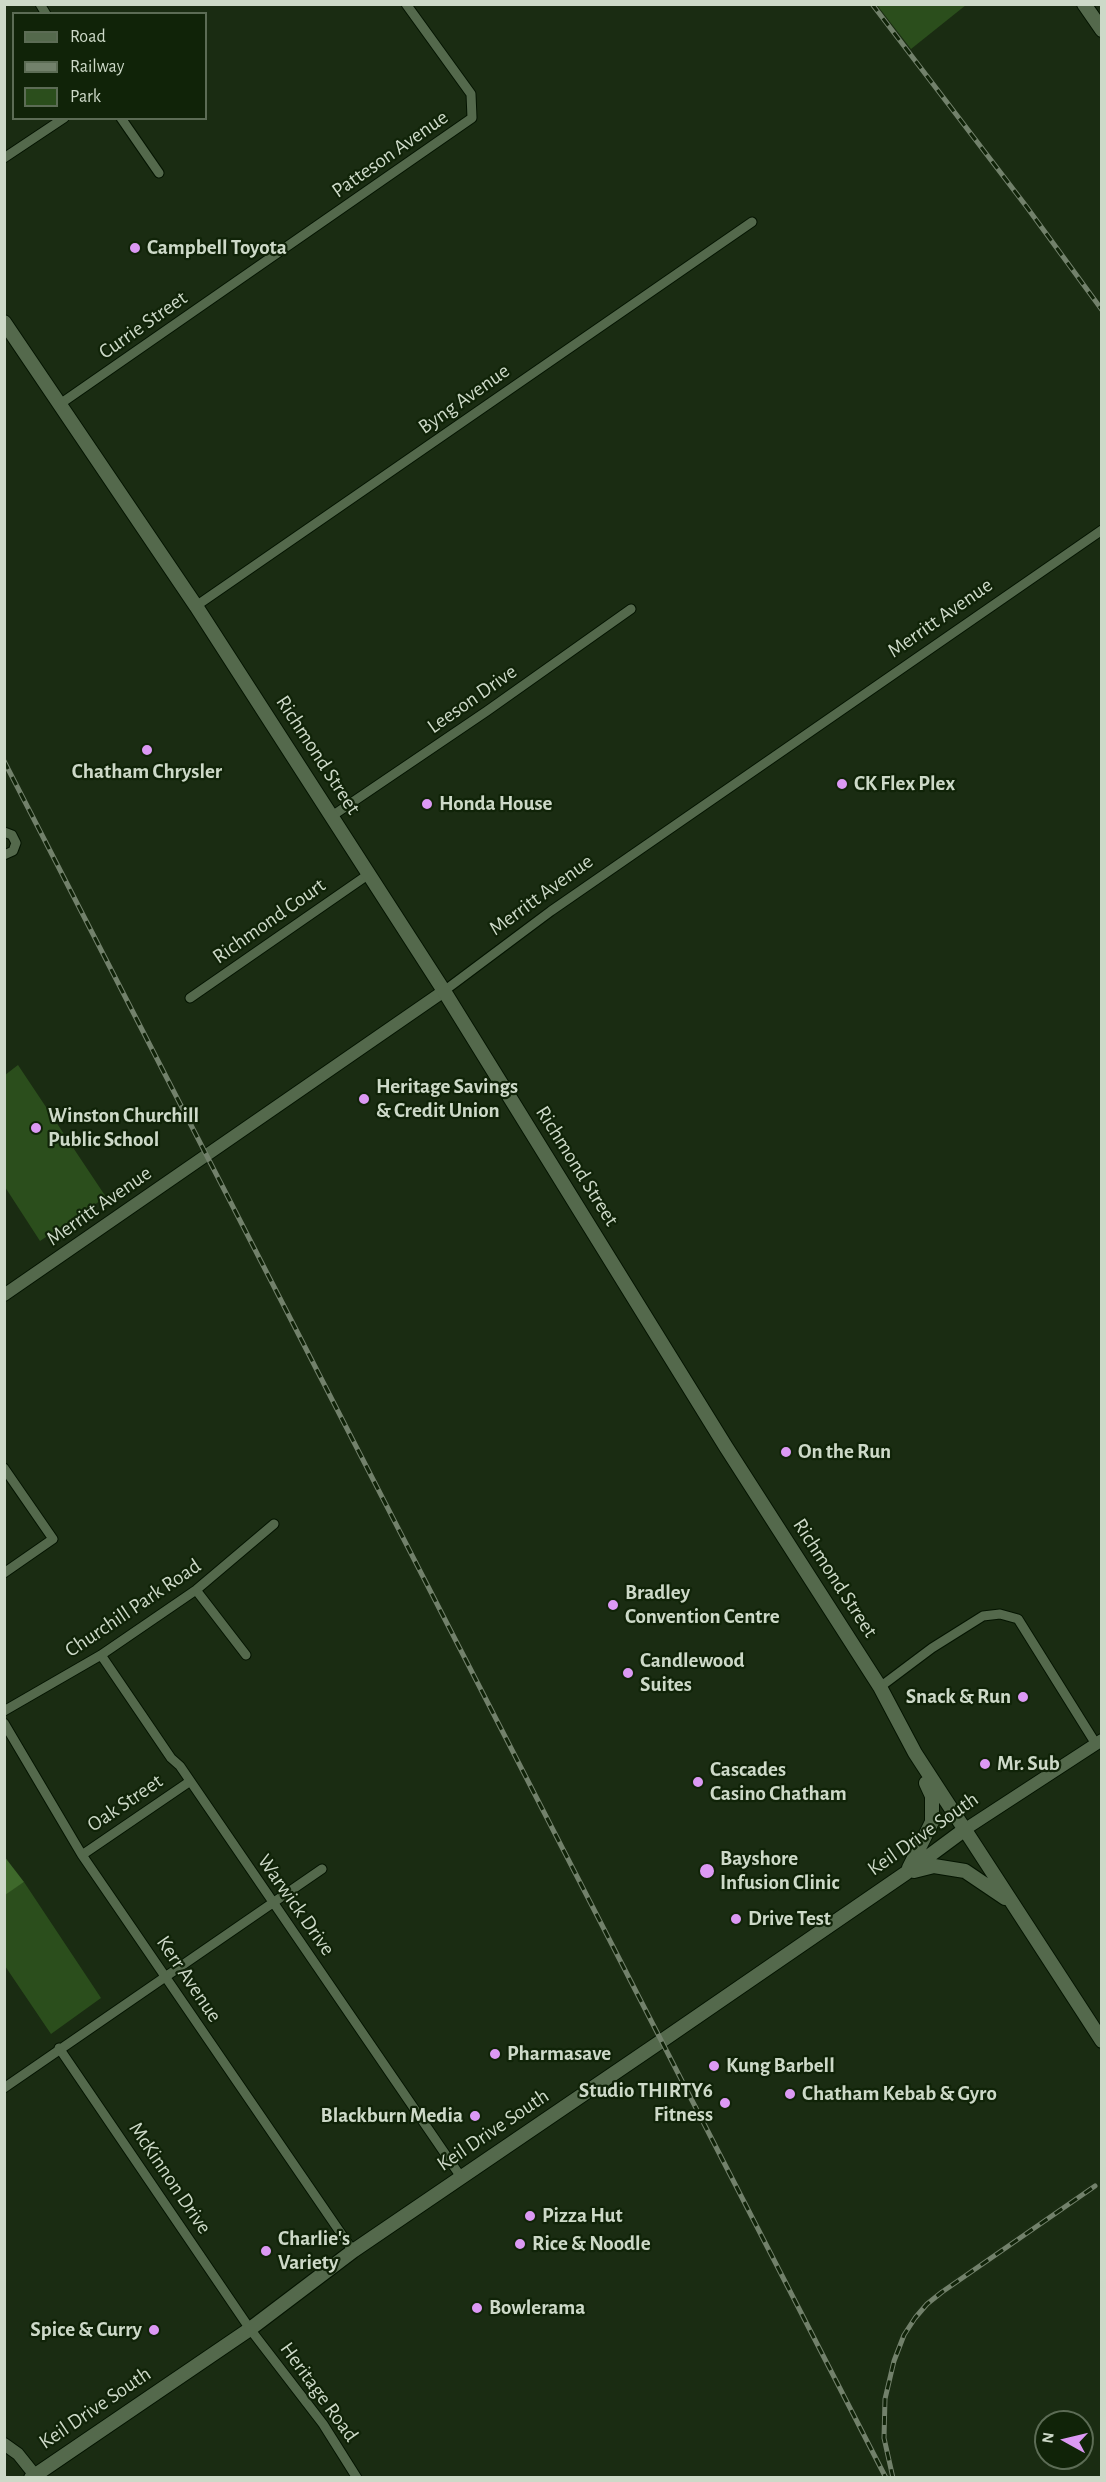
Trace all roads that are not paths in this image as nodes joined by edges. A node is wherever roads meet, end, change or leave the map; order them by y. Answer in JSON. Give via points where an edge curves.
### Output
{"nodes":[{"id":1,"x":406,"y":4,"type":"edge"},
{"id":2,"x":1084,"y":4,"type":"edge"},
{"id":3,"x":1101,"y":30,"type":"edge"},
{"id":4,"x":61,"y":120,"type":"edge"},
{"id":5,"x":122,"y":120,"type":"edge"},
{"id":6,"x":4,"y":158,"type":"edge"},
{"id":7,"x":159,"y":173,"type":"dead end"},
{"id":8,"x":752,"y":222,"type":"dead end"},
{"id":9,"x":245,"y":275,"type":"joint"},
{"id":10,"x":4,"y":322,"type":"edge"},
{"id":11,"x":60,"y":404,"type":"junction"},
{"id":12,"x":1101,"y":530,"type":"edge"},
{"id":13,"x":196,"y":606,"type":"junction"},
{"id":14,"x":631,"y":609,"type":"dead end"},
{"id":15,"x":332,"y":816,"type":"junction"},
{"id":16,"x":4,"y":832,"type":"edge"},
{"id":17,"x":4,"y":855,"type":"edge"},
{"id":18,"x":369,"y":874,"type":"junction"},
{"id":19,"x":444,"y":991,"type":"junction"},
{"id":20,"x":190,"y":998,"type":"dead end"},
{"id":21,"x":4,"y":1295,"type":"edge"},
{"id":22,"x":4,"y":1468,"type":"edge"},
{"id":23,"x":274,"y":1524,"type":"dead end"},
{"id":24,"x":4,"y":1573,"type":"edge"},
{"id":25,"x":196,"y":1590,"type":"junction"},
{"id":26,"x":101,"y":1654,"type":"junction"},
{"id":27,"x":246,"y":1655,"type":"dead end"},
{"id":28,"x":880,"y":1687,"type":"junction"},
{"id":29,"x":4,"y":1711,"type":"edge"},
{"id":30,"x":4,"y":1723,"type":"edge"},
{"id":31,"x":1099,"y":1742,"type":"edge"},
{"id":32,"x":915,"y":1753,"type":"junction"},
{"id":33,"x":189,"y":1782,"type":"junction"},
{"id":34,"x":964,"y":1830,"type":"junction"},
{"id":35,"x":82,"y":1855,"type":"junction"},
{"id":36,"x":322,"y":1869,"type":"dead end"},
{"id":37,"x":906,"y":1873,"type":"junction"},
{"id":38,"x":271,"y":1902,"type":"junction"},
{"id":39,"x":1018,"y":1909,"type":"junction"},
{"id":40,"x":165,"y":1976,"type":"junction"},
{"id":41,"x":1101,"y":2041,"type":"edge"},
{"id":42,"x":59,"y":2048,"type":"junction"},
{"id":43,"x":4,"y":2088,"type":"edge"},
{"id":44,"x":461,"y":2177,"type":"junction"},
{"id":45,"x":352,"y":2251,"type":"junction"},
{"id":46,"x":250,"y":2329,"type":"junction"},
{"id":47,"x":4,"y":2444,"type":"edge"},
{"id":48,"x":34,"y":2476,"type":"edge"},
{"id":49,"x":357,"y":2478,"type":"edge"}],
"edges":[{"from":1,"to":9,"type":"street","name":"Patteson Avenue","via":[[471,94],[472,118]]},
{"from":2,"to":3,"type":"main road"},
{"from":4,"to":6,"type":"street"},
{"from":5,"to":7,"type":"street"},
{"from":8,"to":13,"type":"street","name":"Byng Avenue"},
{"from":9,"to":11,"type":"street","name":"Currie Street"},
{"from":10,"to":11,"type":"main road","name":"Richmond Street"},
{"from":11,"to":13,"type":"main road","name":"Richmond Street"},
{"from":12,"to":19,"type":"street","name":"Merritt Avenue","via":[[543,916]]},
{"from":13,"to":15,"type":"main road","name":"Richmond Street"},
{"from":14,"to":15,"type":"street","name":"Leeson Drive"},
{"from":15,"to":18,"type":"main road","name":"Richmond Street"},
{"from":16,"to":17,"type":"street","via":[[12,835],[16,843],[13,851]]},
{"from":18,"to":19,"type":"main road","name":"Richmond Street"},
{"from":18,"to":20,"type":"street","name":"Richmond Court"},
{"from":19,"to":21,"type":"street","name":"Merritt Avenue"},
{"from":19,"to":28,"type":"main road","name":"Richmond Street","via":[[726,1447]]},
{"from":22,"to":24,"type":"street","via":[[52,1539]]},
{"from":23,"to":25,"type":"street","name":"Churchill Park Road"},
{"from":25,"to":26,"type":"street","name":"Churchill Park Road"},
{"from":25,"to":27,"type":"street"},
{"from":26,"to":29,"type":"street","name":"Churchill Park Road"},
{"from":26,"to":33,"type":"street","name":"Warwick Drive"},
{"from":28,"to":31,"type":"street","via":[[983,1616],[1000,1614],[1018,1619]]},
{"from":28,"to":32,"type":"main road","name":"Richmond Street"},
{"from":30,"to":35,"type":"street","name":"Kerr Avenue"},
{"from":31,"to":34,"type":"street","name":"Keil Drive South"},
{"from":32,"to":34,"type":"main road","name":"Richmond Street"},
{"from":32,"to":37,"type":"main road","via":[[932,1796],[932,1822]]},
{"from":33,"to":35,"type":"street","name":"Oak Street"},
{"from":33,"to":38,"type":"street","name":"Warwick Drive"},
{"from":34,"to":37,"type":"main road","name":"Keil Drive South"},
{"from":34,"to":39,"type":"main road","name":"Richmond Street"},
{"from":35,"to":40,"type":"street","name":"Kerr Avenue"},
{"from":36,"to":38,"type":"street"},
{"from":37,"to":39,"type":"main road","via":[[934,1866],[965,1871],[994,1888]]},
{"from":37,"to":44,"type":"main road","name":"Keil Drive South"},
{"from":38,"to":40,"type":"street"},
{"from":38,"to":44,"type":"street","name":"Warwick Drive"},
{"from":39,"to":41,"type":"main road","name":"Richmond Street"},
{"from":40,"to":42,"type":"street"},
{"from":40,"to":45,"type":"street","name":"Kerr Avenue"},
{"from":42,"to":43,"type":"street"},
{"from":42,"to":46,"type":"street","name":"McKinnon Drive"},
{"from":44,"to":45,"type":"main road","name":"Keil Drive South"},
{"from":45,"to":46,"type":"main road","name":"Keil Drive South"},
{"from":46,"to":48,"type":"main road","name":"Keil Drive South"},
{"from":46,"to":49,"type":"street","name":"Heritage Road","via":[[323,2424]]},
{"from":47,"to":48,"type":"street","via":[[18,2454]]}]}
